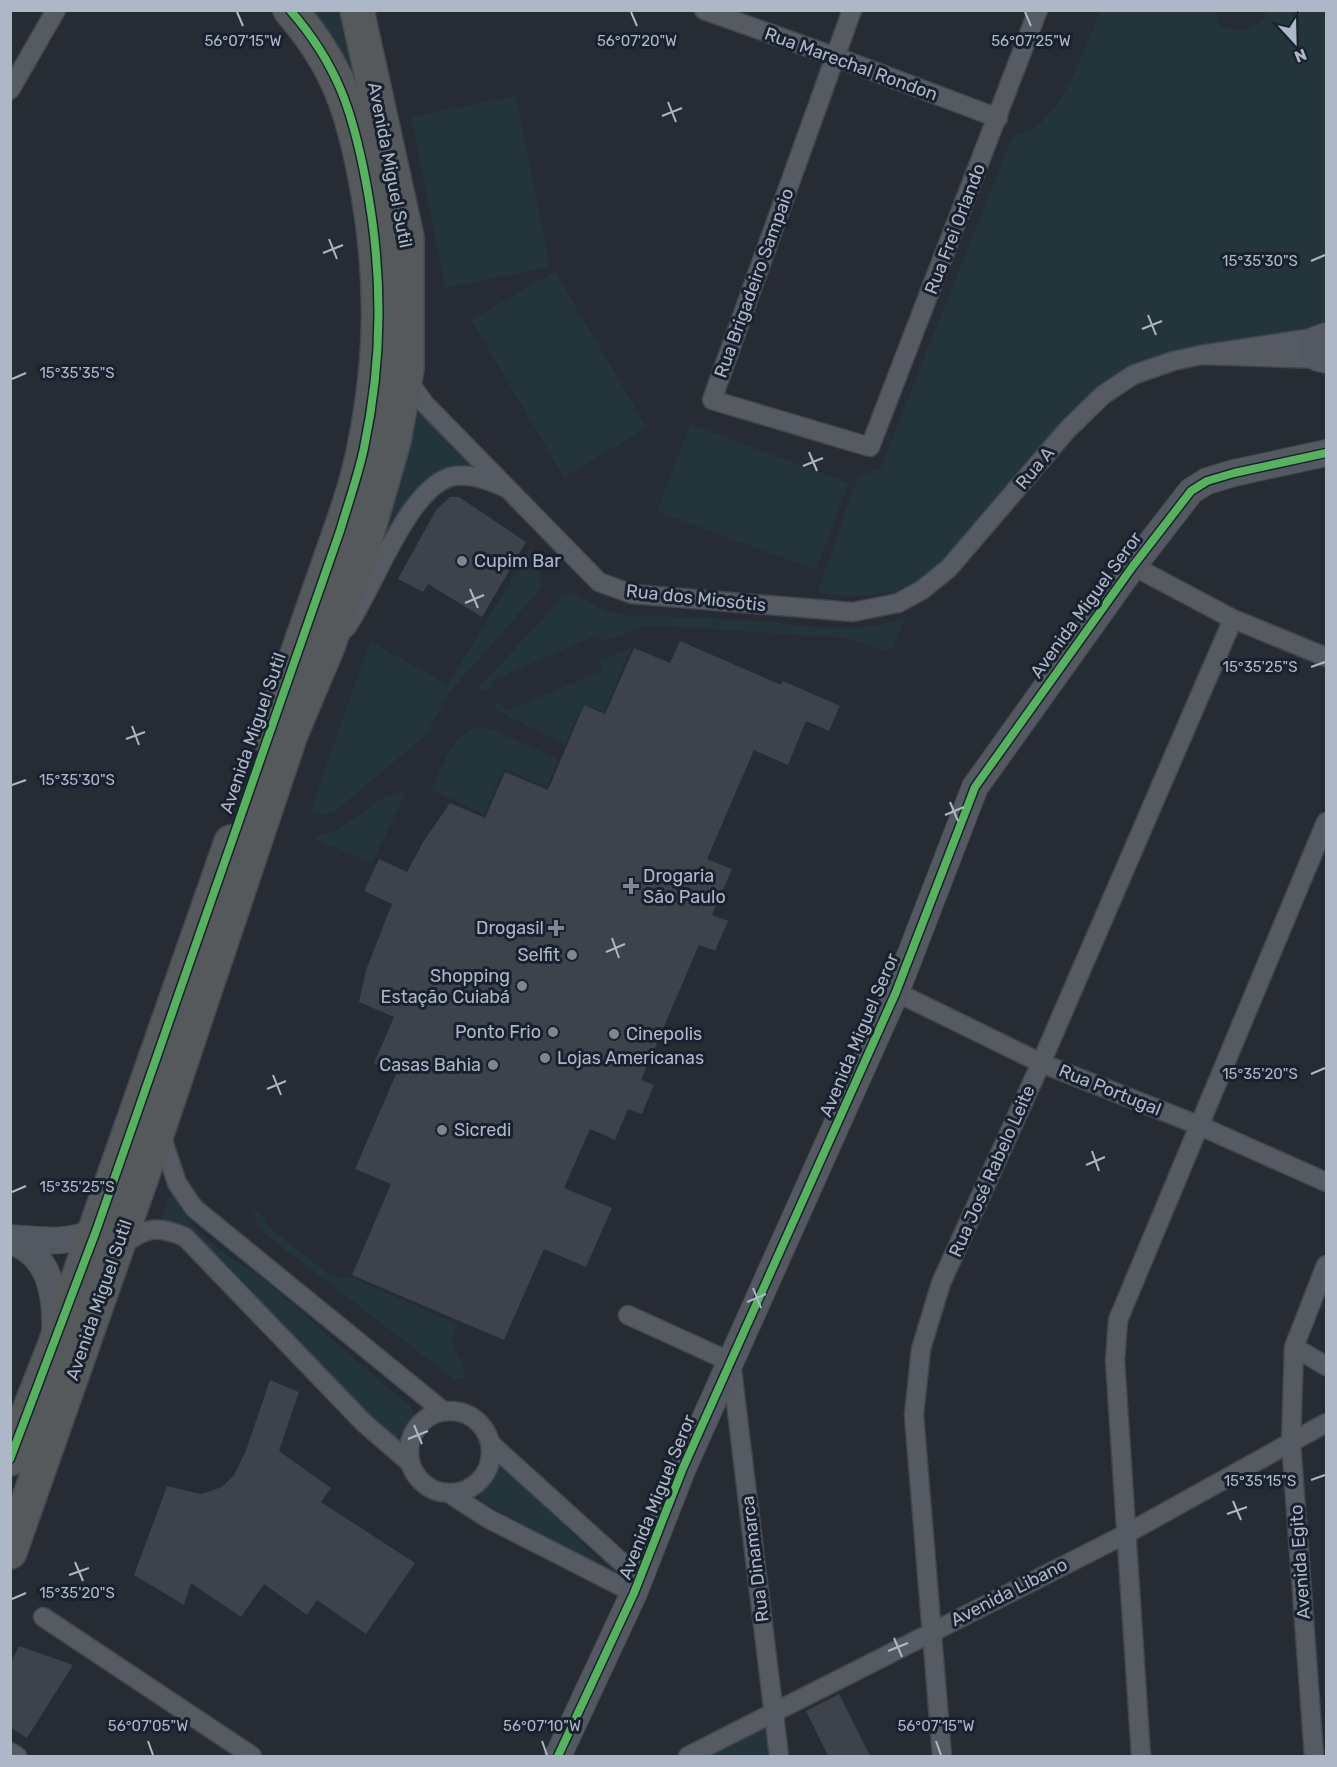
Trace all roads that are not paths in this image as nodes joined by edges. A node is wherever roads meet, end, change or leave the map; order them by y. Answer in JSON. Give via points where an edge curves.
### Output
{"nodes":[{"id":1,"x":56,"y":10,"type":"edge"},
{"id":2,"x":290,"y":10,"type":"edge"},
{"id":3,"x":357,"y":10,"type":"edge"},
{"id":4,"x":704,"y":10,"type":"edge"},
{"id":5,"x":852,"y":10,"type":"edge"},
{"id":6,"x":1038,"y":10,"type":"edge"},
{"id":7,"x":836,"y":57,"type":"junction"},
{"id":8,"x":10,"y":90,"type":"edge"},
{"id":9,"x":998,"y":118,"type":"junction"},
{"id":10,"x":1324,"y":350,"type":"edge"},
{"id":11,"x":407,"y":369,"type":"junction"},
{"id":12,"x":870,"y":447,"type":"joint"},
{"id":13,"x":1326,"y":453,"type":"edge"},
{"id":14,"x":511,"y":490,"type":"junction"},
{"id":15,"x":1133,"y":566,"type":"junction"},
{"id":16,"x":886,"y":607,"type":"joint"},
{"id":17,"x":1233,"y":620,"type":"junction"},
{"id":18,"x":328,"y":646,"type":"junction"},
{"id":19,"x":1326,"y":657,"type":"edge"},
{"id":20,"x":1326,"y":822,"type":"edge"},
{"id":21,"x":896,"y":992,"type":"junction"},
{"id":22,"x":1041,"y":1063,"type":"junction"},
{"id":23,"x":1198,"y":1125,"type":"junction"},
{"id":24,"x":159,"y":1128,"type":"junction"},
{"id":25,"x":1326,"y":1182,"type":"edge"},
{"id":26,"x":10,"y":1239,"type":"edge"},
{"id":27,"x":106,"y":1240,"type":"junction"},
{"id":28,"x":1326,"y":1265,"type":"edge"},
{"id":29,"x":628,"y":1315,"type":"dead end"},
{"id":30,"x":55,"y":1344,"type":"junction"},
{"id":31,"x":1294,"y":1347,"type":"junction"},
{"id":32,"x":731,"y":1362,"type":"junction"},
{"id":33,"x":1326,"y":1366,"type":"edge"},
{"id":34,"x":443,"y":1411,"type":"junction"},
{"id":35,"x":19,"y":1418,"type":"edge"},
{"id":36,"x":1326,"y":1423,"type":"edge"},
{"id":37,"x":1291,"y":1442,"type":"junction"},
{"id":38,"x":490,"y":1443,"type":"junction"},
{"id":39,"x":10,"y":1459,"type":"edge"},
{"id":40,"x":409,"y":1462,"type":"junction"},
{"id":41,"x":450,"y":1494,"type":"junction"},
{"id":42,"x":1126,"y":1534,"type":"junction"},
{"id":43,"x":10,"y":1552,"type":"edge"},
{"id":44,"x":637,"y":1586,"type":"junction"},
{"id":45,"x":43,"y":1617,"type":"dead end"},
{"id":46,"x":933,"y":1630,"type":"junction"},
{"id":47,"x":774,"y":1712,"type":"junction"},
{"id":48,"x":10,"y":1752,"type":"edge"},
{"id":49,"x":17,"y":1756,"type":"edge"},
{"id":50,"x":252,"y":1756,"type":"edge"},
{"id":51,"x":558,"y":1756,"type":"edge"},
{"id":52,"x":688,"y":1756,"type":"edge"},
{"id":53,"x":779,"y":1756,"type":"edge"},
{"id":54,"x":942,"y":1756,"type":"edge"},
{"id":55,"x":1141,"y":1756,"type":"edge"},
{"id":56,"x":1314,"y":1756,"type":"edge"}],
"edges":[{"from":1,"to":8,"type":"street"},
{"from":2,"to":27,"type":"highway","name":"Avenida Miguel Sutil","via":[[331,66],[355,126],[376,239],[376,370],[364,450],[340,531]]},
{"from":3,"to":11,"type":"highway","name":"Avenida Miguel Sutil","via":[[407,237]]},
{"from":4,"to":7,"type":"street","name":"Rua Marechal Rondon"},
{"from":5,"to":7,"type":"street","name":"Rua Brigadeiro Sampaio"},
{"from":6,"to":9,"type":"street","name":"Rua Frei Orlando"},
{"from":7,"to":9,"type":"street","name":"Rua Marechal Rondon"},
{"from":7,"to":12,"type":"street","name":"Rua Brigadeiro Sampaio","via":[[712,400]]},
{"from":9,"to":12,"type":"street","name":"Rua Frei Orlando"},
{"from":10,"to":16,"type":"street","name":"Rua A","via":[[1201,355],[1142,371],[1118,383],[1068,429],[949,568],[911,597]]},
{"from":11,"to":14,"type":"street","name":"Rua dos Miosótis","via":[[412,386],[424,403]]},
{"from":11,"to":18,"type":"highway","name":"Avenida Miguel Sutil","via":[[380,495]]},
{"from":13,"to":15,"type":"street","name":"Avenida Miguel Seror","via":[[1234,473],[1191,491]]},
{"from":14,"to":16,"type":"street","name":"Rua dos Miosótis","via":[[598,582],[615,590],[854,612]]},
{"from":14,"to":18,"type":"street","name":"Rua dos Miosótis","via":[[471,476],[453,476],[426,493],[411,511],[356,614]]},
{"from":15,"to":17,"type":"street"},
{"from":15,"to":21,"type":"street","name":"Avenida Miguel Seror","via":[[975,787]]},
{"from":17,"to":19,"type":"street"},
{"from":17,"to":22,"type":"street","name":"Rua José Rabelo Leite"},
{"from":18,"to":24,"type":"highway","name":"Avenida Miguel Sutil","via":[[291,734]]},
{"from":20,"to":23,"type":"street"},
{"from":21,"to":22,"type":"street","name":"Rua Portugal"},
{"from":21,"to":32,"type":"street","name":"Avenida Miguel Seror"},
{"from":22,"to":23,"type":"street","name":"Rua Portugal"},
{"from":22,"to":46,"type":"street","name":"Rua José Rabelo Leite","via":[[941,1283],[921,1349],[914,1415]]},
{"from":23,"to":25,"type":"street","name":"Rua Portugal"},
{"from":23,"to":42,"type":"street","via":[[1118,1320],[1115,1360]]},
{"from":24,"to":27,"type":"highway","name":"Avenida Miguel Sutil"},
{"from":24,"to":34,"type":"street","via":[[177,1183],[194,1208]]},
{"from":26,"to":27,"type":"street"},
{"from":26,"to":30,"type":"street","via":[[33,1254],[49,1278],[56,1313]]},
{"from":27,"to":30,"type":"highway","name":"Avenida Miguel Sutil"},
{"from":27,"to":40,"type":"street","via":[[164,1229],[185,1238],[364,1423]]},
{"from":27,"to":43,"type":"highway","name":"Avenida Miguel Sutil"},
{"from":28,"to":31,"type":"street","name":"Avenida Egito"},
{"from":29,"to":32,"type":"street"},
{"from":30,"to":35,"type":"highway","name":"Avenida Miguel Sutil"},
{"from":31,"to":33,"type":"street"},
{"from":31,"to":37,"type":"street","name":"Avenida Egito"},
{"from":32,"to":44,"type":"street","name":"Avenida Miguel Seror","via":[[683,1468]]},
{"from":32,"to":47,"type":"street","name":"Rua Dinamarca"},
{"from":34,"to":38,"type":"street","via":[[464,1413],[475,1419]]},
{"from":34,"to":40,"type":"street","via":[[417,1426],[411,1437]]},
{"from":35,"to":39,"type":"highway","name":"Avenida Miguel Sutil"},
{"from":36,"to":37,"type":"street","name":"Avenida Libano"},
{"from":37,"to":42,"type":"street","name":"Avenida Libano"},
{"from":37,"to":56,"type":"street","name":"Avenida Egito"},
{"from":38,"to":41,"type":"street","via":[[489,1467],[482,1478],[474,1486]]},
{"from":38,"to":44,"type":"street"},
{"from":40,"to":41,"type":"street","via":[[424,1485]]},
{"from":41,"to":44,"type":"street","via":[[489,1519]]},
{"from":42,"to":46,"type":"street","name":"Avenida Libano"},
{"from":42,"to":55,"type":"street"},
{"from":44,"to":51,"type":"street","name":"Avenida Miguel Seror"},
{"from":45,"to":50,"type":"street"},
{"from":46,"to":47,"type":"street","name":"Avenida Libano"},
{"from":46,"to":54,"type":"street","name":"Rua José Rabelo Leite"},
{"from":47,"to":52,"type":"street","name":"Avenida Libano"},
{"from":47,"to":53,"type":"street","name":"Rua Dinamarca"},
{"from":48,"to":49,"type":"street"}]}
